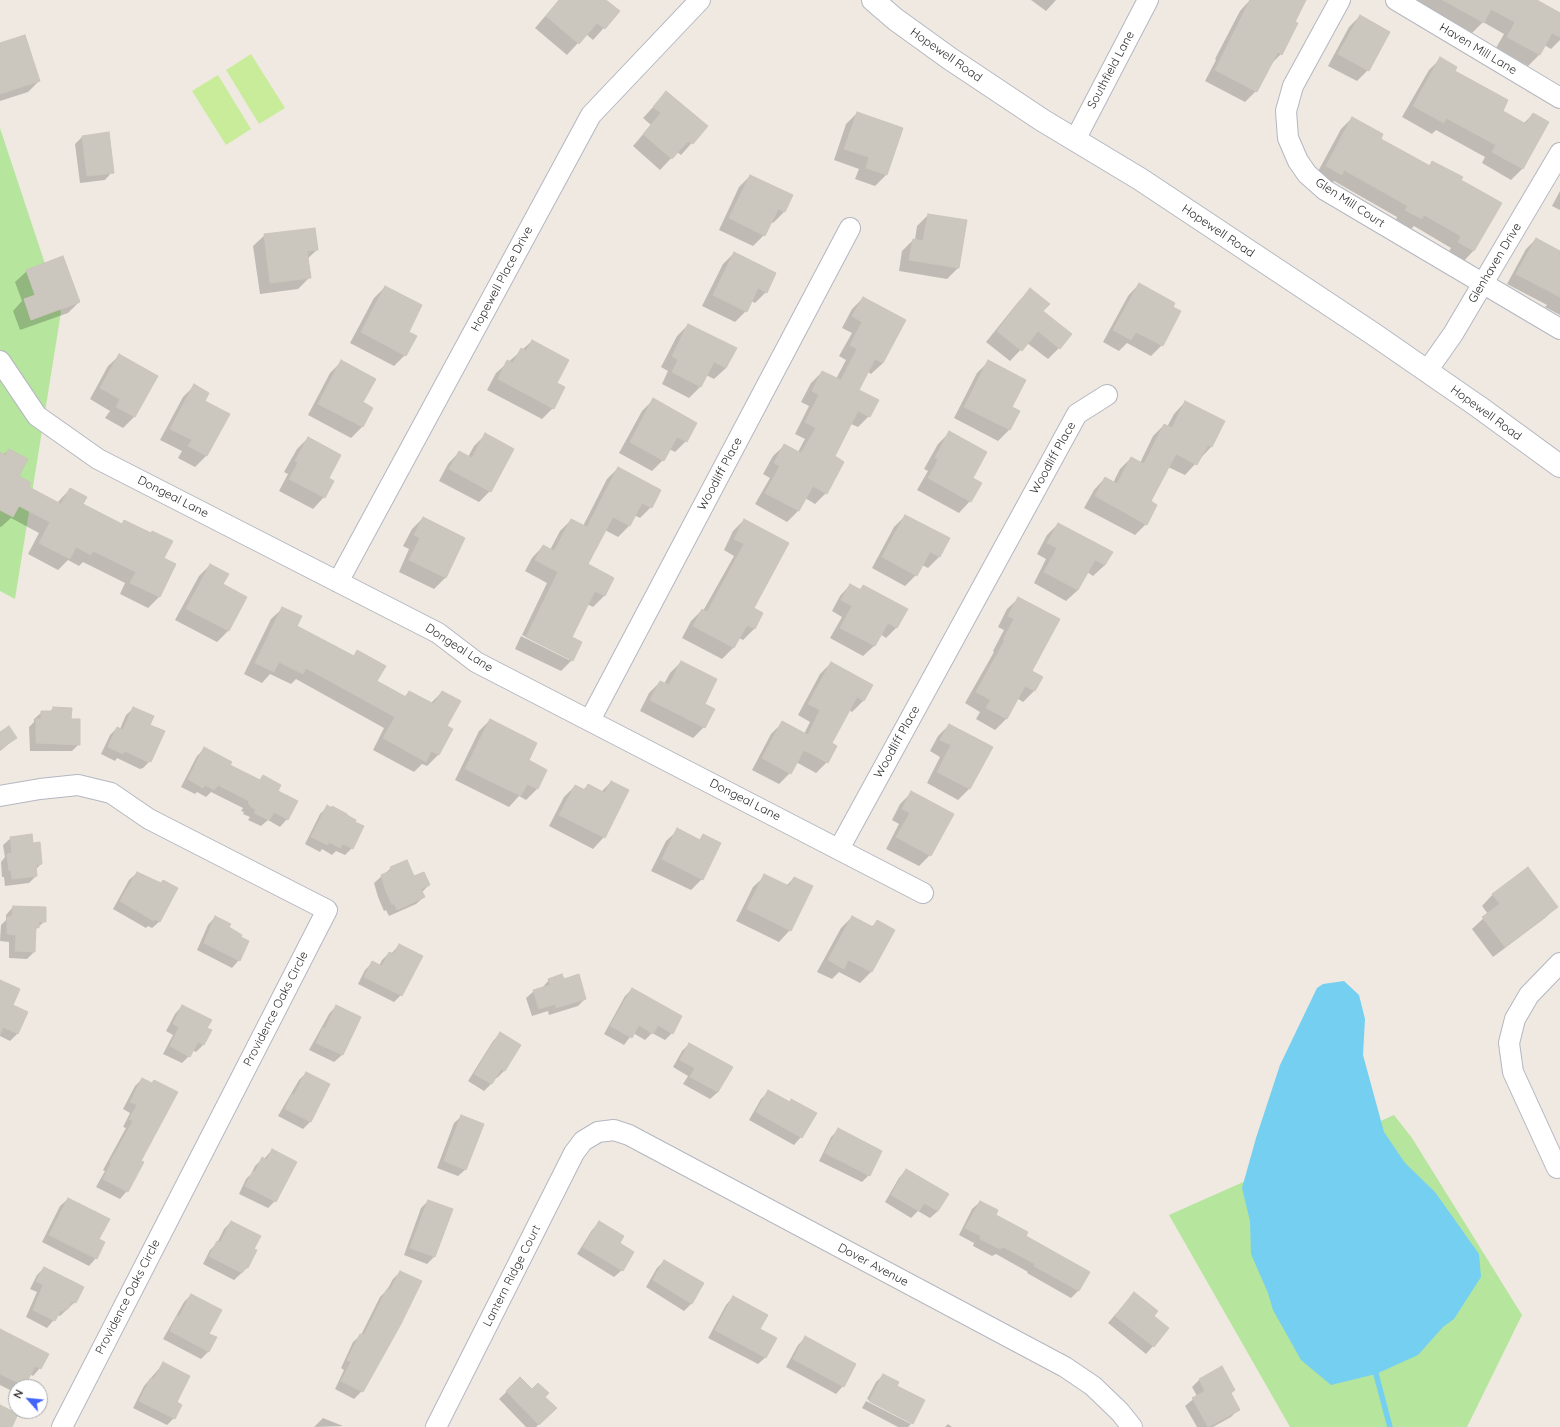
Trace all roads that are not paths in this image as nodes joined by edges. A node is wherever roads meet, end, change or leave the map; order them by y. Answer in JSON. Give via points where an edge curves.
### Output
{"nodes":[{"id":1,"x":700,"y":0,"type":"edge"},
{"id":2,"x":873,"y":0,"type":"edge"},
{"id":3,"x":1148,"y":0,"type":"edge"},
{"id":4,"x":1340,"y":0,"type":"edge"},
{"id":5,"x":1396,"y":0,"type":"edge"},
{"id":6,"x":1560,"y":98,"type":"edge"},
{"id":7,"x":1075,"y":140,"type":"junction"},
{"id":8,"x":1560,"y":153,"type":"edge"},
{"id":9,"x":850,"y":228,"type":"dead end"},
{"id":10,"x":1482,"y":284,"type":"junction"},
{"id":11,"x":1560,"y":329,"type":"edge"},
{"id":12,"x":0,"y":361,"type":"edge"},
{"id":13,"x":1427,"y":371,"type":"junction"},
{"id":14,"x":1107,"y":395,"type":"dead end"},
{"id":15,"x":1560,"y":466,"type":"edge"},
{"id":16,"x":338,"y":582,"type":"junction"},
{"id":17,"x":590,"y":720,"type":"junction"},
{"id":18,"x":0,"y":796,"type":"edge"},
{"id":19,"x":839,"y":849,"type":"junction"},
{"id":20,"x":923,"y":893,"type":"dead end"},
{"id":21,"x":1560,"y":963,"type":"edge"},
{"id":22,"x":598,"y":1132,"type":"joint"},
{"id":23,"x":1557,"y":1168,"type":"dead end"},
{"id":24,"x":62,"y":1427,"type":"edge"},
{"id":25,"x":436,"y":1427,"type":"edge"},
{"id":26,"x":1132,"y":1427,"type":"edge"}],
"edges":[{"from":1,"to":16,"type":"street","name":"Hopewell Place Drive","via":[[591,115]]},
{"from":2,"to":7,"type":"street","name":"Hopewell Road","via":[[949,58]]},
{"from":3,"to":7,"type":"street","name":"Southfield Lane"},
{"from":4,"to":10,"type":"street","name":"Glen Mill Court","via":[[1293,86],[1286,111],[1288,138],[1298,161],[1307,174],[1325,190]]},
{"from":5,"to":6,"type":"street","name":"Haven Mill Lane"},
{"from":7,"to":13,"type":"street","name":"Hopewell Road","via":[[1140,179]]},
{"from":8,"to":10,"type":"street","name":"Glenhaven Drive"},
{"from":9,"to":17,"type":"street","name":"Woodliff Place"},
{"from":10,"to":11,"type":"street","name":"Glen Mill Court"},
{"from":10,"to":13,"type":"street","name":"Glenhaven Drive"},
{"from":12,"to":16,"type":"street","name":"Dongeal Lane","via":[[37,416],[98,459]]},
{"from":13,"to":15,"type":"street","name":"Hopewell Road"},
{"from":14,"to":19,"type":"street","name":"Woodliff Place","via":[[1077,414]]},
{"from":16,"to":17,"type":"street","name":"Dongeal Lane","via":[[438,633],[476,662]]},
{"from":17,"to":19,"type":"street","name":"Dongeal Lane"},
{"from":18,"to":24,"type":"street","name":"Providence Oaks Circle","via":[[78,785],[111,793],[149,819],[327,910]]},
{"from":19,"to":20,"type":"street","name":"Dongeal Lane"},
{"from":21,"to":23,"type":"street","via":[[1529,995],[1515,1019],[1509,1043],[1513,1072]]},
{"from":22,"to":25,"type":"street","name":"Lantern Ridge Court","via":[[583,1141],[574,1153]]},
{"from":22,"to":26,"type":"street","name":"Dover Avenue","via":[[614,1130],[629,1135],[1065,1367],[1093,1386]]}]}
